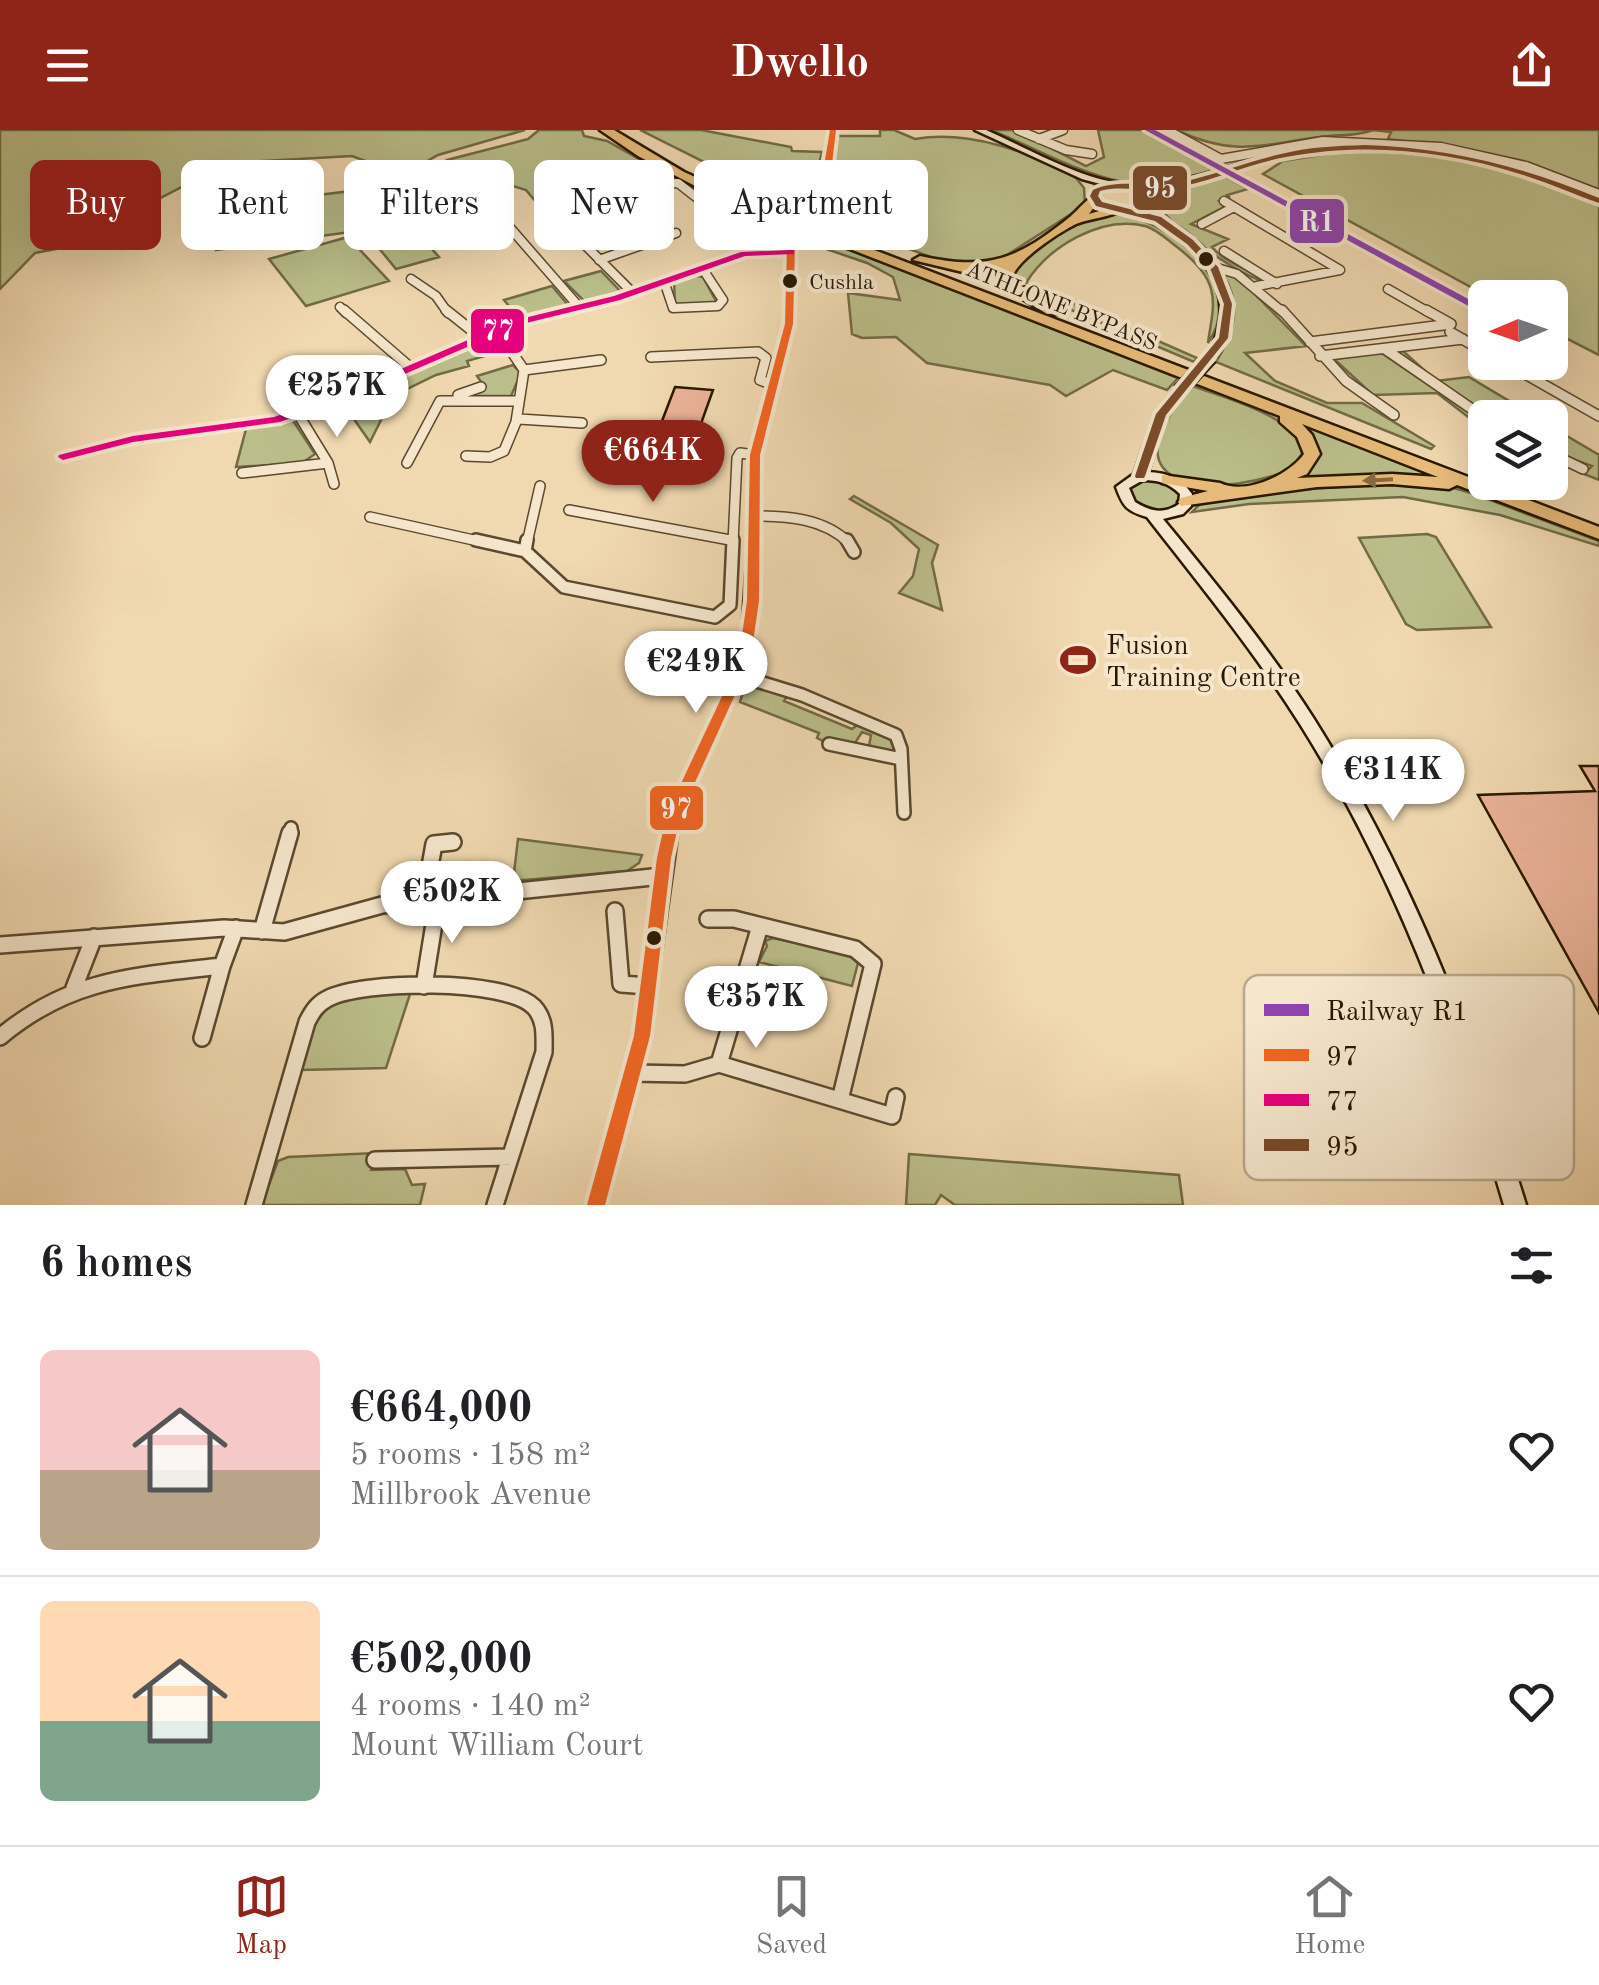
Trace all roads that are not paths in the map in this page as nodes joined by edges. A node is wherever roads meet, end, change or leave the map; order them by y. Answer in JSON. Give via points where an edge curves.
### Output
{"nodes":[{"id":1,"x":606,"y":130,"type":"edge"},
{"id":2,"x":623,"y":130,"type":"edge"},
{"id":3,"x":833,"y":130,"type":"edge"},
{"id":4,"x":980,"y":130,"type":"edge"},
{"id":5,"x":1018,"y":130,"type":"edge"},
{"id":6,"x":1063,"y":130,"type":"edge"},
{"id":7,"x":1167,"y":130,"type":"edge"},
{"id":8,"x":1039,"y":140,"type":"junction"},
{"id":9,"x":1092,"y":154,"type":"dead end"},
{"id":10,"x":1084,"y":177,"type":"junction"},
{"id":11,"x":674,"y":183,"type":"edge"},
{"id":12,"x":1116,"y":186,"type":"junction"},
{"id":13,"x":1166,"y":187,"type":"junction"},
{"id":14,"x":1134,"y":188,"type":"junction"},
{"id":15,"x":1094,"y":196,"type":"junction"},
{"id":16,"x":1599,"y":197,"type":"edge"},
{"id":17,"x":1150,"y":202,"type":"junction"},
{"id":18,"x":1224,"y":202,"type":"dead end"},
{"id":19,"x":1234,"y":207,"type":"junction"},
{"id":20,"x":1116,"y":210,"type":"junction"},
{"id":21,"x":1133,"y":211,"type":"junction"},
{"id":22,"x":1158,"y":219,"type":"junction"},
{"id":23,"x":1202,"y":224,"type":"dead end"},
{"id":24,"x":514,"y":233,"type":"edge"},
{"id":25,"x":676,"y":233,"type":"dead end"},
{"id":26,"x":589,"y":250,"type":"edge"},
{"id":27,"x":1224,"y":251,"type":"dead end"},
{"id":28,"x":765,"y":252,"type":"junction"},
{"id":29,"x":790,"y":252,"type":"junction"},
{"id":30,"x":913,"y":258,"type":"junction"},
{"id":31,"x":599,"y":260,"type":"junction"},
{"id":32,"x":1214,"y":267,"type":"junction"},
{"id":33,"x":702,"y":268,"type":"junction"},
{"id":34,"x":411,"y":279,"type":"dead end"},
{"id":35,"x":664,"y":281,"type":"junction"},
{"id":36,"x":1276,"y":284,"type":"junction"},
{"id":37,"x":1257,"y":286,"type":"junction"},
{"id":38,"x":1388,"y":289,"type":"dead end"},
{"id":39,"x":632,"y":293,"type":"junction"},
{"id":40,"x":340,"y":306,"type":"dead end"},
{"id":41,"x":580,"y":308,"type":"junction"},
{"id":42,"x":1052,"y":311,"type":"junction"},
{"id":43,"x":497,"y":330,"type":"junction"},
{"id":44,"x":1450,"y":332,"type":"dead end"},
{"id":45,"x":480,"y":337,"type":"junction"},
{"id":46,"x":1463,"y":339,"type":"junction"},
{"id":47,"x":1310,"y":342,"type":"junction"},
{"id":48,"x":1468,"y":342,"type":"edge"},
{"id":49,"x":1385,"y":349,"type":"junction"},
{"id":50,"x":1320,"y":356,"type":"junction"},
{"id":51,"x":651,"y":357,"type":"dead end"},
{"id":52,"x":601,"y":360,"type":"dead end"},
{"id":53,"x":411,"y":368,"type":"junction"},
{"id":54,"x":524,"y":370,"type":"junction"},
{"id":55,"x":1175,"y":371,"type":"junction"},
{"id":56,"x":1536,"y":380,"type":"edge"},
{"id":57,"x":772,"y":385,"type":"junction"},
{"id":58,"x":482,"y":387,"type":"dead end"},
{"id":59,"x":450,"y":398,"type":"junction"},
{"id":60,"x":518,"y":401,"type":"junction"},
{"id":61,"x":1468,"y":406,"type":"edge"},
{"id":62,"x":298,"y":414,"type":"junction"},
{"id":63,"x":1394,"y":415,"type":"dead end"},
{"id":64,"x":1599,"y":416,"type":"edge"},
{"id":65,"x":518,"y":419,"type":"junction"},
{"id":66,"x":582,"y":423,"type":"dead end"},
{"id":67,"x":1149,"y":451,"type":"junction"},
{"id":68,"x":755,"y":454,"type":"junction"},
{"id":69,"x":466,"y":456,"type":"dead end"},
{"id":70,"x":63,"y":457,"type":"dead end"},
{"id":71,"x":1568,"y":461,"type":"edge"},
{"id":72,"x":328,"y":463,"type":"junction"},
{"id":73,"x":406,"y":463,"type":"dead end"},
{"id":74,"x":1584,"y":469,"type":"dead end"},
{"id":75,"x":1468,"y":470,"type":"edge"},
{"id":76,"x":242,"y":473,"type":"dead end"},
{"id":77,"x":1140,"y":476,"type":"junction"},
{"id":78,"x":1165,"y":478,"type":"junction"},
{"id":79,"x":334,"y":484,"type":"dead end"},
{"id":80,"x":540,"y":486,"type":"dead end"},
{"id":81,"x":1550,"y":500,"type":"edge"},
{"id":82,"x":1183,"y":507,"type":"junction"},
{"id":83,"x":569,"y":510,"type":"dead end"},
{"id":84,"x":1542,"y":511,"type":"junction"},
{"id":85,"x":1152,"y":515,"type":"junction"},
{"id":86,"x":753,"y":516,"type":"junction"},
{"id":87,"x":370,"y":517,"type":"dead end"},
{"id":88,"x":1599,"y":519,"type":"edge"},
{"id":89,"x":1599,"y":532,"type":"edge"},
{"id":90,"x":730,"y":540,"type":"junction"},
{"id":91,"x":1179,"y":546,"type":"junction"},
{"id":92,"x":524,"y":551,"type":"junction"},
{"id":93,"x":854,"y":552,"type":"dead end"},
{"id":94,"x":736,"y":675,"type":"junction"},
{"id":95,"x":866,"y":737,"type":"dead end"},
{"id":96,"x":829,"y":744,"type":"dead end"},
{"id":97,"x":860,"y":751,"type":"junction"},
{"id":98,"x":901,"y":759,"type":"junction"},
{"id":99,"x":904,"y":813,"type":"dead end"},
{"id":100,"x":291,"y":828,"type":"dead end"},
{"id":101,"x":454,"y":842,"type":"dead end"},
{"id":102,"x":662,"y":876,"type":"junction"},
{"id":103,"x":431,"y":900,"type":"junction"},
{"id":104,"x":615,"y":911,"type":"dead end"},
{"id":105,"x":708,"y":919,"type":"dead end"},
{"id":106,"x":760,"y":926,"type":"junction"},
{"id":107,"x":236,"y":928,"type":"junction"},
{"id":108,"x":262,"y":931,"type":"junction"},
{"id":109,"x":94,"y":937,"type":"junction"},
{"id":110,"x":0,"y":944,"type":"edge"},
{"id":111,"x":222,"y":966,"type":"junction"},
{"id":112,"x":1436,"y":975,"type":"edge"},
{"id":113,"x":424,"y":986,"type":"junction"},
{"id":114,"x":648,"y":986,"type":"junction"},
{"id":115,"x":74,"y":988,"type":"junction"},
{"id":116,"x":0,"y":1037,"type":"edge"},
{"id":117,"x":202,"y":1038,"type":"dead end"},
{"id":118,"x":719,"y":1064,"type":"junction"},
{"id":119,"x":633,"y":1073,"type":"junction"},
{"id":120,"x":896,"y":1097,"type":"dead end"},
{"id":121,"x":840,"y":1100,"type":"junction"},
{"id":122,"x":510,"y":1158,"type":"junction"},
{"id":123,"x":375,"y":1160,"type":"dead end"},
{"id":124,"x":1508,"y":1180,"type":"edge"},
{"id":125,"x":254,"y":1205,"type":"edge"},
{"id":126,"x":495,"y":1205,"type":"edge"},
{"id":127,"x":596,"y":1205,"type":"edge"},
{"id":128,"x":1515,"y":1205,"type":"edge"}],
"edges":[{"from":1,"to":55,"type":"highway","name":"ATHLONE BYPASS","via":[[704,185]]},
{"from":2,"to":30,"type":"highway","via":[[739,192]]},
{"from":3,"to":29,"type":"street","bridge":true,"via":[[827,172]]},
{"from":4,"to":10,"type":"main road"},
{"from":5,"to":8,"type":"street"},
{"from":6,"to":8,"type":"street"},
{"from":7,"to":16,"type":"street","via":[[1221,159],[1323,141],[1442,148],[1502,159]]},
{"from":8,"to":9,"type":"street","via":[[1068,153]]},
{"from":10,"to":12,"type":"main road"},
{"from":10,"to":15,"type":"main road"},
{"from":11,"to":28,"type":"street"},
{"from":12,"to":14,"type":"main road"},
{"from":12,"to":15,"type":"main road"},
{"from":13,"to":14,"type":"main road"},
{"from":13,"to":16,"type":"main road","via":[[1340,147],[1408,148],[1513,167]]},
{"from":13,"to":17,"type":"main road"},
{"from":14,"to":17,"type":"main road"},
{"from":15,"to":20,"type":"main road"},
{"from":15,"to":30,"type":"highway","via":[[1083,215],[997,265],[952,267]]},
{"from":17,"to":21,"type":"main road"},
{"from":17,"to":22,"type":"main road"},
{"from":18,"to":19,"type":"street"},
{"from":19,"to":23,"type":"street"},
{"from":19,"to":36,"type":"street","via":[[1340,270]]},
{"from":20,"to":21,"type":"main road"},
{"from":20,"to":42,"type":"highway","via":[[1076,222],[1005,271],[1010,286]]},
{"from":21,"to":22,"type":"main road"},
{"from":22,"to":32,"type":"main road"},
{"from":24,"to":41,"type":"street"},
{"from":25,"to":31,"type":"street"},
{"from":26,"to":31,"type":"street"},
{"from":27,"to":36,"type":"street"},
{"from":28,"to":29,"type":"street"},
{"from":28,"to":33,"type":"street"},
{"from":29,"to":57,"type":"street","via":[[789,324]]},
{"from":30,"to":42,"type":"highway"},
{"from":31,"to":39,"type":"street"},
{"from":32,"to":37,"type":"street","via":[[1239,272]]},
{"from":32,"to":67,"type":"main road","bridge":true,"via":[[1226,293],[1223,338],[1162,414]]},
{"from":33,"to":35,"type":"street"},
{"from":33,"to":35,"type":"street","via":[[721,296],[720,306],[673,308]]},
{"from":34,"to":45,"type":"street"},
{"from":35,"to":39,"type":"street"},
{"from":36,"to":37,"type":"street"},
{"from":37,"to":47,"type":"street"},
{"from":38,"to":47,"type":"street","via":[[1451,324]]},
{"from":39,"to":41,"type":"street"},
{"from":40,"to":53,"type":"street"},
{"from":41,"to":43,"type":"street"},
{"from":42,"to":75,"type":"highway"},
{"from":43,"to":45,"type":"street"},
{"from":43,"to":54,"type":"street"},
{"from":44,"to":46,"type":"street"},
{"from":45,"to":53,"type":"street"},
{"from":46,"to":48,"type":"street"},
{"from":46,"to":49,"type":"street"},
{"from":47,"to":50,"type":"street"},
{"from":49,"to":50,"type":"street"},
{"from":49,"to":61,"type":"street"},
{"from":50,"to":63,"type":"street","via":[[1360,396]]},
{"from":51,"to":57,"type":"street","via":[[758,352],[766,358],[760,380]]},
{"from":52,"to":54,"type":"street"},
{"from":53,"to":62,"type":"street"},
{"from":54,"to":60,"type":"street"},
{"from":55,"to":78,"type":"highway","via":[[1290,421],[1312,454],[1292,476],[1262,485],[1196,487]]},
{"from":55,"to":84,"type":"highway"},
{"from":56,"to":64,"type":"street"},
{"from":57,"to":68,"type":"street"},
{"from":58,"to":59,"type":"street"},
{"from":59,"to":60,"type":"street"},
{"from":59,"to":73,"type":"street","via":[[433,408]]},
{"from":60,"to":65,"type":"street"},
{"from":62,"to":70,"type":"street","via":[[133,439]]},
{"from":62,"to":72,"type":"street"},
{"from":65,"to":66,"type":"street"},
{"from":65,"to":69,"type":"street","via":[[504,451]]},
{"from":67,"to":77,"type":"main road"},
{"from":67,"to":78,"type":"main road"},
{"from":68,"to":86,"type":"street"},
{"from":68,"to":90,"type":"street","via":[[737,458]]},
{"from":71,"to":74,"type":"street"},
{"from":72,"to":76,"type":"street"},
{"from":72,"to":79,"type":"street"},
{"from":77,"to":78,"type":"main road"},
{"from":77,"to":85,"type":"main road","via":[[1124,484],[1122,496]]},
{"from":78,"to":82,"type":"main road","via":[[1184,490]]},
{"from":80,"to":92,"type":"street"},
{"from":81,"to":88,"type":"highway"},
{"from":84,"to":82,"type":"highway","one_way":true,"via":[[1414,479],[1245,491]]},
{"from":82,"to":85,"type":"main road"},
{"from":82,"to":91,"type":"main road"},
{"from":83,"to":90,"type":"street"},
{"from":84,"to":89,"type":"highway"},
{"from":85,"to":91,"type":"main road"},
{"from":86,"to":93,"type":"street","via":[[798,518],[836,532]]},
{"from":86,"to":94,"type":"street","via":[[753,601]]},
{"from":87,"to":92,"type":"street"},
{"from":90,"to":92,"type":"street","via":[[730,605],[709,617],[564,587]]},
{"from":91,"to":112,"type":"main road","via":[[1267,661],[1332,762]]},
{"from":94,"to":98,"type":"street","via":[[892,733],[900,740]]},
{"from":94,"to":102,"type":"street","via":[[674,813]]},
{"from":95,"to":97,"type":"street"},
{"from":96,"to":97,"type":"street"},
{"from":97,"to":98,"type":"street"},
{"from":98,"to":99,"type":"street"},
{"from":100,"to":108,"type":"street"},
{"from":101,"to":103,"type":"street","via":[[434,844]]},
{"from":102,"to":103,"type":"street"},
{"from":102,"to":114,"type":"street"},
{"from":103,"to":108,"type":"street"},
{"from":103,"to":113,"type":"street"},
{"from":104,"to":114,"type":"street","via":[[621,984]]},
{"from":105,"to":106,"type":"street"},
{"from":106,"to":118,"type":"street"},
{"from":106,"to":121,"type":"street","via":[[855,949],[872,964]]},
{"from":107,"to":108,"type":"street"},
{"from":107,"to":109,"type":"street"},
{"from":107,"to":111,"type":"street"},
{"from":109,"to":110,"type":"street"},
{"from":109,"to":115,"type":"street"},
{"from":111,"to":115,"type":"street"},
{"from":111,"to":117,"type":"street"},
{"from":113,"to":122,"type":"street","via":[[496,986],[538,1012],[546,1029],[539,1068]]},
{"from":113,"to":125,"type":"street","via":[[342,992],[314,1008]]},
{"from":114,"to":119,"type":"street"},
{"from":115,"to":116,"type":"street"},
{"from":118,"to":119,"type":"street","via":[[685,1074]]},
{"from":118,"to":121,"type":"street"},
{"from":119,"to":127,"type":"street"},
{"from":120,"to":121,"type":"street","via":[[892,1116]]},
{"from":122,"to":123,"type":"street"},
{"from":122,"to":126,"type":"street"},
{"from":124,"to":128,"type":"main road"}]}
